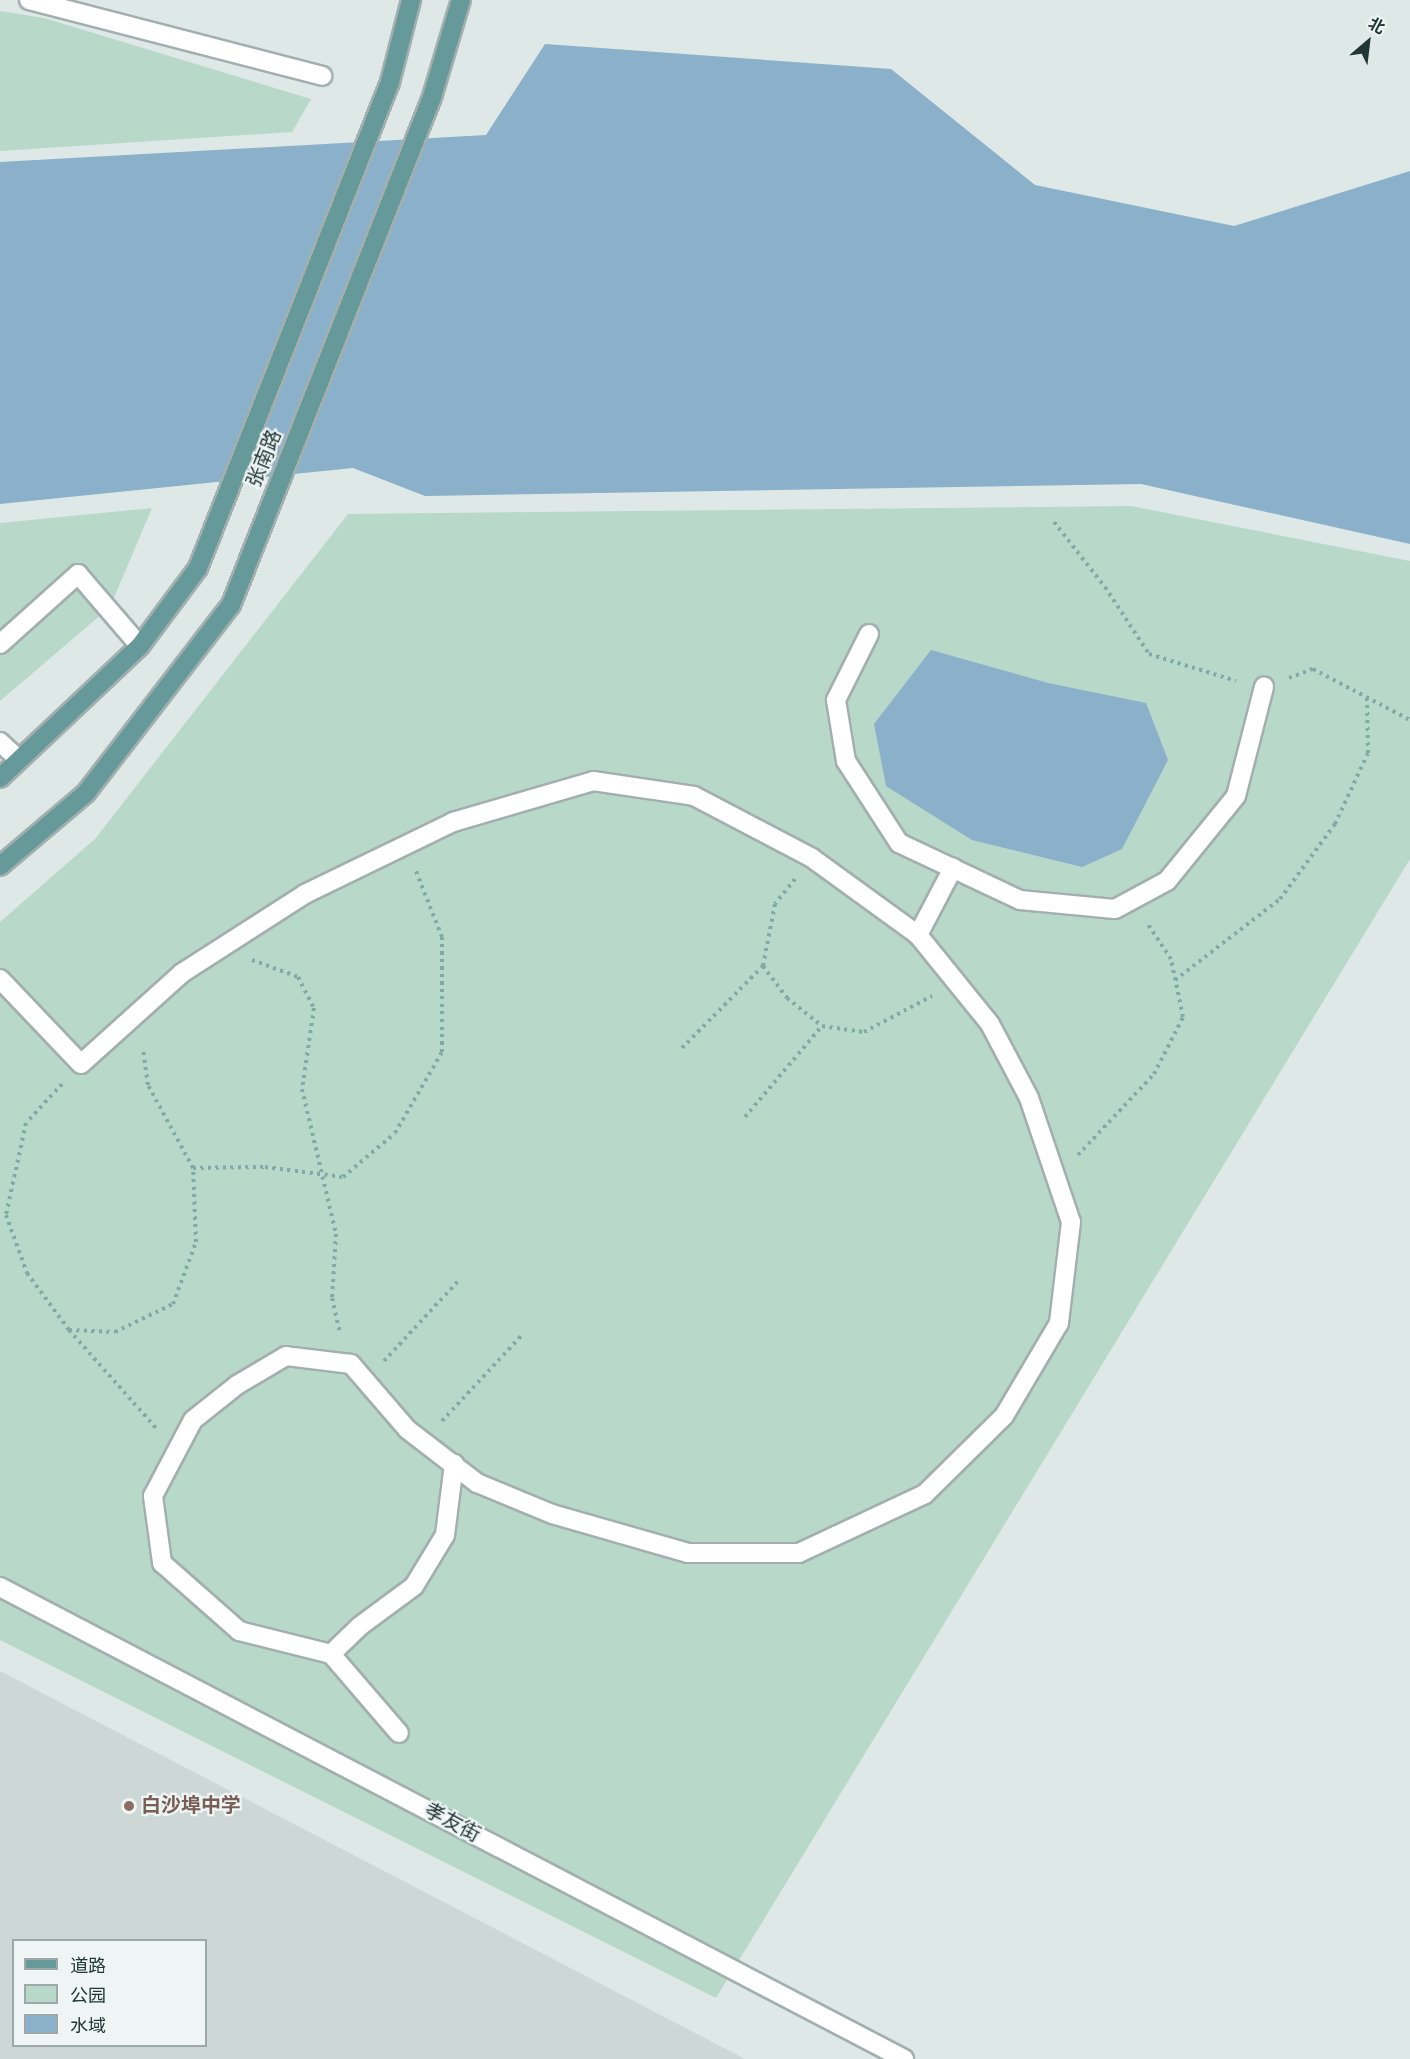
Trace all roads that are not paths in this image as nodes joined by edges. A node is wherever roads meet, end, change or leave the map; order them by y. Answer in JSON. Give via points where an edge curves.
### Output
{"nodes":[{"id":1,"x":29,"y":0,"type":"edge"},
{"id":2,"x":411,"y":0,"type":"edge"},
{"id":3,"x":460,"y":0,"type":"edge"},
{"id":4,"x":322,"y":76,"type":"dead end"},
{"id":5,"x":868,"y":634,"type":"dead end"},
{"id":6,"x":0,"y":644,"type":"edge"},
{"id":7,"x":140,"y":646,"type":"junction"},
{"id":8,"x":1264,"y":687,"type":"road end"},
{"id":9,"x":0,"y":742,"type":"edge"},
{"id":10,"x":19,"y":760,"type":"junction"},
{"id":11,"x":0,"y":778,"type":"edge"},
{"id":12,"x":0,"y":866,"type":"edge"},
{"id":13,"x":953,"y":868,"type":"junction"},
{"id":14,"x":918,"y":935,"type":"junction"},
{"id":15,"x":0,"y":979,"type":"edge"},
{"id":16,"x":454,"y":1464,"type":"junction"},
{"id":17,"x":0,"y":1587,"type":"edge"},
{"id":18,"x":331,"y":1654,"type":"junction"},
{"id":19,"x":399,"y":1733,"type":"dead end"},
{"id":20,"x":904,"y":2059,"type":"edge"}],
"edges":[{"from":1,"to":4,"type":"street"},
{"from":2,"to":7,"type":"main road","name":"张南路","via":[[390,82],[198,568]]},
{"from":3,"to":12,"type":"main road","name":"张南路","via":[[432,97],[231,605],[86,793]]},
{"from":5,"to":13,"type":"street","via":[[836,700],[846,762],[899,843]]},
{"from":6,"to":7,"type":"street","via":[[78,574]]},
{"from":7,"to":10,"type":"main road","name":"张南路"},
{"from":8,"to":13,"type":"street","via":[[1236,796],[1167,880],[1115,909],[1020,900]]},
{"from":9,"to":10,"type":"street"},
{"from":10,"to":11,"type":"main road","name":"张南路"},
{"from":13,"to":14,"type":"street"},
{"from":14,"to":15,"type":"street","via":[[812,858],[694,796],[593,781],[453,822],[305,894],[182,973],[81,1064]]},
{"from":14,"to":16,"type":"street","via":[[990,1024],[1029,1098],[1071,1222],[1059,1323],[1004,1416],[925,1494],[798,1553],[688,1553],[552,1514],[477,1483]]},
{"from":16,"to":18,"type":"street","via":[[445,1535],[414,1586],[360,1626]]},
{"from":16,"to":18,"type":"street","via":[[423,1441],[351,1364],[286,1356],[237,1385],[193,1420],[153,1496],[162,1563],[239,1631]]},
{"from":17,"to":20,"type":"street","name":"孝友街"},
{"from":18,"to":19,"type":"street"}]}
